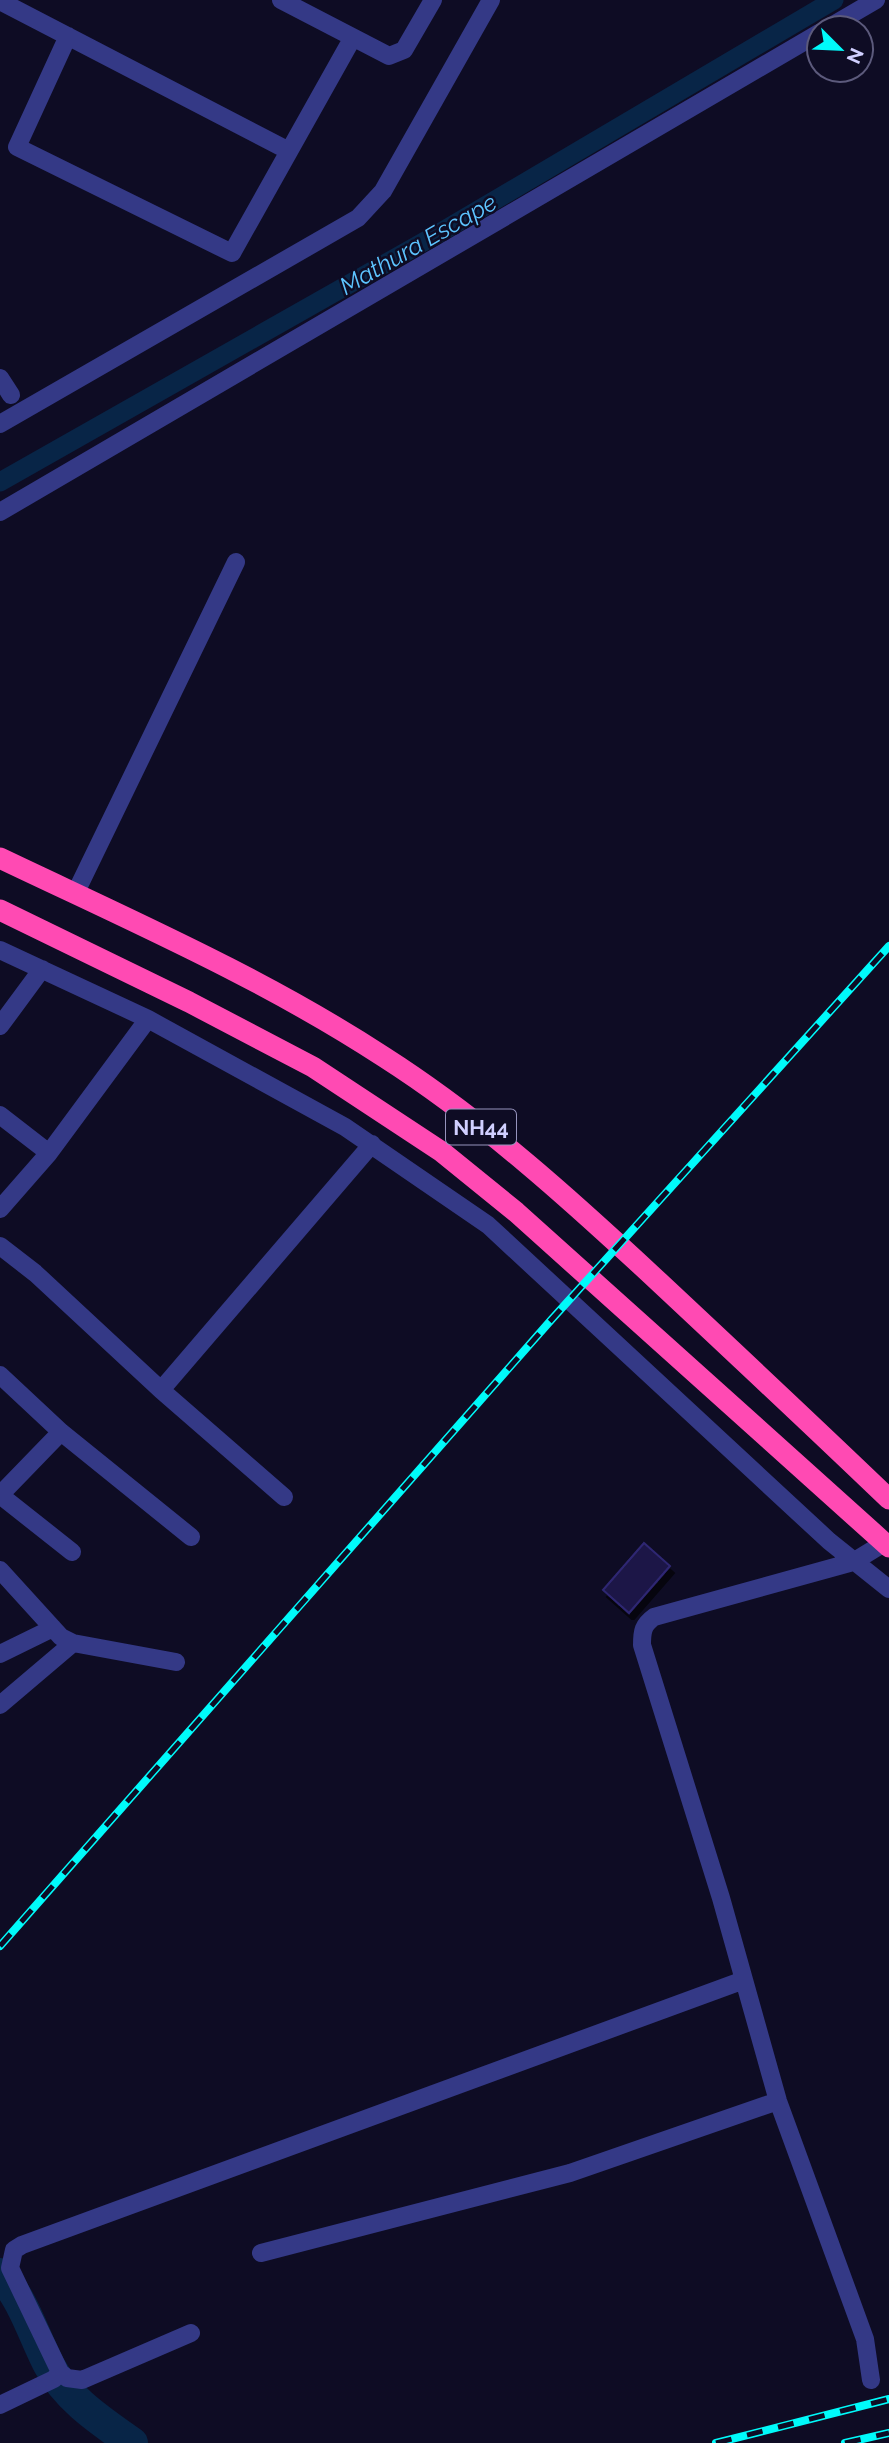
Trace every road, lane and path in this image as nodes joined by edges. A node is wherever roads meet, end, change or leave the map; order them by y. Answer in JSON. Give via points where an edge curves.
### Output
{"nodes":[{"id":1,"x":281,"y":0,"type":"edge"},
{"id":2,"x":433,"y":0,"type":"edge"},
{"id":3,"x":491,"y":0,"type":"edge"},
{"id":4,"x":876,"y":0,"type":"edge"},
{"id":5,"x":0,"y":1,"type":"edge"},
{"id":6,"x":852,"y":14,"type":"edge"},
{"id":7,"x":68,"y":36,"type":"junction"},
{"id":8,"x":352,"y":39,"type":"junction"},
{"id":9,"x":805,"y":41,"type":"edge"},
{"id":10,"x":289,"y":151,"type":"junction"},
{"id":11,"x":0,"y":378,"type":"edge"},
{"id":12,"x":11,"y":395,"type":"dead end"},
{"id":13,"x":0,"y":424,"type":"edge"},
{"id":14,"x":0,"y":512,"type":"edge"},
{"id":15,"x":236,"y":562,"type":"dead end"},
{"id":16,"x":0,"y":858,"type":"edge"},
{"id":17,"x":75,"y":894,"type":"junction"},
{"id":18,"x":0,"y":910,"type":"edge"},
{"id":19,"x":0,"y":950,"type":"edge"},
{"id":20,"x":42,"y":969,"type":"junction"},
{"id":21,"x":148,"y":1019,"type":"junction"},
{"id":22,"x":0,"y":1026,"type":"edge"},
{"id":23,"x":0,"y":1115,"type":"edge"},
{"id":24,"x":372,"y":1144,"type":"junction"},
{"id":25,"x":49,"y":1153,"type":"junction"},
{"id":26,"x":0,"y":1209,"type":"edge"},
{"id":27,"x":0,"y":1246,"type":"edge"},
{"id":28,"x":0,"y":1375,"type":"edge"},
{"id":29,"x":161,"y":1390,"type":"junction"},
{"id":30,"x":61,"y":1432,"type":"junction"},
{"id":31,"x":0,"y":1495,"type":"edge"},
{"id":32,"x":284,"y":1497,"type":"dead end"},
{"id":33,"x":889,"y":1499,"type":"edge"},
{"id":34,"x":191,"y":1537,"type":"dead end"},
{"id":35,"x":887,"y":1545,"type":"edge"},
{"id":36,"x":72,"y":1552,"type":"dead end"},
{"id":37,"x":853,"y":1562,"type":"junction"},
{"id":38,"x":0,"y":1570,"type":"edge"},
{"id":39,"x":889,"y":1589,"type":"edge"},
{"id":40,"x":53,"y":1628,"type":"junction"},
{"id":41,"x":73,"y":1643,"type":"junction"},
{"id":42,"x":0,"y":1654,"type":"edge"},
{"id":43,"x":176,"y":1662,"type":"dead end"},
{"id":44,"x":0,"y":1705,"type":"edge"},
{"id":45,"x":744,"y":1980,"type":"junction"},
{"id":46,"x":778,"y":2101,"type":"junction"},
{"id":47,"x":261,"y":2253,"type":"dead end"},
{"id":48,"x":191,"y":2333,"type":"dead end"},
{"id":49,"x":58,"y":2375,"type":"junction"},
{"id":50,"x":871,"y":2380,"type":"dead end"},
{"id":51,"x":0,"y":2405,"type":"edge"}],
"edges":[{"from":1,"to":8,"type":"street"},
{"from":2,"to":8,"type":"street","via":[[398,55],[389,56]]},
{"from":3,"to":13,"type":"street","via":[[383,191],[358,218]]},
{"from":4,"to":6,"type":"street"},
{"from":5,"to":7,"type":"street"},
{"from":7,"to":10,"type":"street"},
{"from":7,"to":10,"type":"street","via":[[18,140],[23,152],[232,253]]},
{"from":8,"to":10,"type":"street"},
{"from":9,"to":14,"type":"street"},
{"from":11,"to":12,"type":"street"},
{"from":15,"to":17,"type":"street"},
{"from":16,"to":17,"type":"highway","number":"NH44"},
{"from":17,"to":33,"type":"highway","number":"NH44","via":[[322,1018],[458,1109],[573,1203]]},
{"from":18,"to":35,"type":"highway","number":"NH44","via":[[313,1067],[442,1152],[526,1221]]},
{"from":19,"to":20,"type":"street"},
{"from":20,"to":21,"type":"street"},
{"from":20,"to":22,"type":"street"},
{"from":21,"to":24,"type":"street"},
{"from":21,"to":25,"type":"street"},
{"from":23,"to":25,"type":"street"},
{"from":24,"to":29,"type":"street"},
{"from":24,"to":37,"type":"street","via":[[488,1225]]},
{"from":25,"to":26,"type":"street"},
{"from":27,"to":29,"type":"street"},
{"from":28,"to":30,"type":"street"},
{"from":29,"to":32,"type":"street"},
{"from":30,"to":31,"type":"street"},
{"from":30,"to":34,"type":"street"},
{"from":31,"to":36,"type":"street"},
{"from":35,"to":37,"type":"street"},
{"from":37,"to":39,"type":"street"},
{"from":37,"to":45,"type":"street","via":[[654,1617],[642,1632],[642,1645]]},
{"from":38,"to":40,"type":"street"},
{"from":40,"to":41,"type":"street"},
{"from":40,"to":42,"type":"street"},
{"from":41,"to":43,"type":"street"},
{"from":41,"to":44,"type":"street"},
{"from":45,"to":46,"type":"street"},
{"from":45,"to":49,"type":"street","via":[[13,2250],[10,2268]]},
{"from":46,"to":47,"type":"street","via":[[570,2173]]},
{"from":46,"to":50,"type":"street","via":[[865,2339]]},
{"from":48,"to":49,"type":"street","via":[[82,2380]]},
{"from":49,"to":51,"type":"street"}]}
